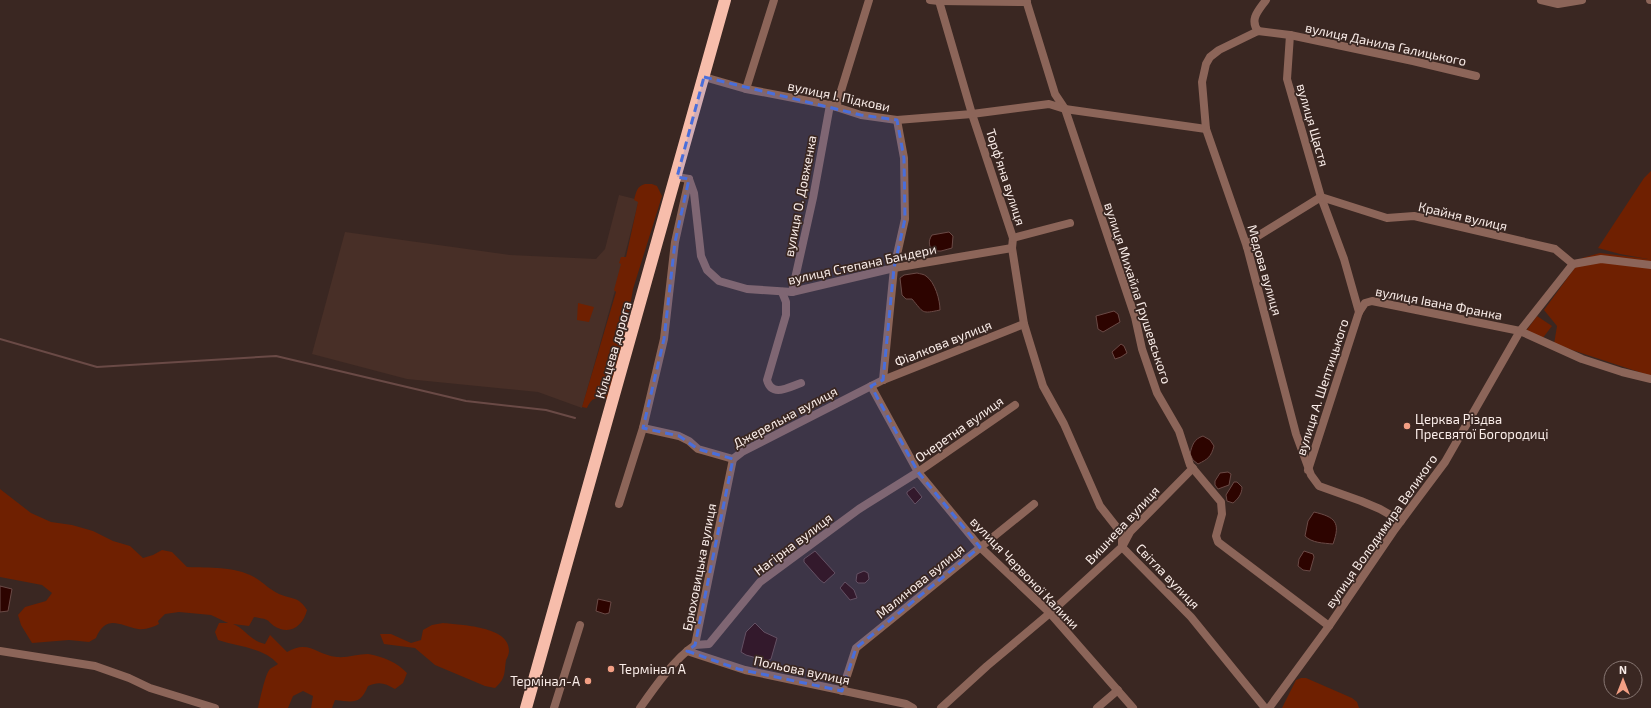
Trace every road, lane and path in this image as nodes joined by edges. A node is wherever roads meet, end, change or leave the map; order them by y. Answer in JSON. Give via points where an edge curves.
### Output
{"nodes":[{"id":1,"x":725,"y":0,"type":"edge"},
{"id":2,"x":774,"y":0,"type":"edge"},
{"id":3,"x":869,"y":0,"type":"edge"},
{"id":4,"x":1266,"y":0,"type":"edge"},
{"id":5,"x":1541,"y":0,"type":"edge"},
{"id":6,"x":1582,"y":0,"type":"edge"},
{"id":7,"x":934,"y":1,"type":"edge"},
{"id":8,"x":1026,"y":1,"type":"edge"},
{"id":9,"x":1258,"y":31,"type":"junction"},
{"id":10,"x":1290,"y":35,"type":"junction"},
{"id":11,"x":1476,"y":76,"type":"dead end"},
{"id":12,"x":704,"y":77,"type":"junction"},
{"id":13,"x":746,"y":89,"type":"junction"},
{"id":14,"x":833,"y":106,"type":"junction"},
{"id":15,"x":1065,"y":109,"type":"junction"},
{"id":16,"x":972,"y":114,"type":"junction"},
{"id":17,"x":897,"y":120,"type":"junction"},
{"id":18,"x":1206,"y":129,"type":"junction"},
{"id":19,"x":676,"y":177,"type":"junction"},
{"id":20,"x":689,"y":179,"type":"junction"},
{"id":21,"x":1321,"y":197,"type":"junction"},
{"id":22,"x":1070,"y":223,"type":"dead end"},
{"id":23,"x":1013,"y":238,"type":"junction"},
{"id":24,"x":1247,"y":247,"type":"junction"},
{"id":25,"x":1012,"y":248,"type":"junction"},
{"id":26,"x":1573,"y":264,"type":"junction"},
{"id":27,"x":1651,"y":264,"type":"edge"},
{"id":28,"x":894,"y":268,"type":"junction"},
{"id":29,"x":782,"y":292,"type":"junction"},
{"id":30,"x":792,"y":292,"type":"junction"},
{"id":31,"x":1359,"y":312,"type":"junction"},
{"id":32,"x":1024,"y":324,"type":"junction"},
{"id":33,"x":1520,"y":331,"type":"junction"},
{"id":34,"x":1651,"y":379,"type":"edge"},
{"id":35,"x":883,"y":380,"type":"junction"},
{"id":36,"x":801,"y":383,"type":"dead end"},
{"id":37,"x":871,"y":386,"type":"junction"},
{"id":38,"x":1043,"y":386,"type":"joint"},
{"id":39,"x":1015,"y":405,"type":"dead end"},
{"id":40,"x":643,"y":428,"type":"junction"},
{"id":41,"x":733,"y":459,"type":"junction"},
{"id":42,"x":1193,"y":468,"type":"junction"},
{"id":43,"x":1308,"y":470,"type":"junction"},
{"id":44,"x":918,"y":472,"type":"junction"},
{"id":45,"x":619,"y":504,"type":"dead end"},
{"id":46,"x":1034,"y":504,"type":"dead end"},
{"id":47,"x":1401,"y":521,"type":"junction"},
{"id":48,"x":980,"y":547,"type":"junction"},
{"id":49,"x":1122,"y":547,"type":"junction"},
{"id":50,"x":1050,"y":613,"type":"junction"},
{"id":51,"x":580,"y":625,"type":"dead end"},
{"id":52,"x":1329,"y":626,"type":"junction"},
{"id":53,"x":696,"y":645,"type":"junction"},
{"id":54,"x":0,"y":651,"type":"edge"},
{"id":55,"x":687,"y":651,"type":"junction"},
{"id":56,"x":1118,"y":690,"type":"junction"},
{"id":57,"x":842,"y":691,"type":"junction"},
{"id":58,"x":526,"y":706,"type":"edge"},
{"id":59,"x":215,"y":708,"type":"edge"},
{"id":60,"x":554,"y":708,"type":"edge"},
{"id":61,"x":640,"y":708,"type":"edge"},
{"id":62,"x":913,"y":708,"type":"edge"},
{"id":63,"x":941,"y":708,"type":"edge"},
{"id":64,"x":1097,"y":708,"type":"edge"},
{"id":65,"x":1133,"y":708,"type":"edge"},
{"id":66,"x":1265,"y":708,"type":"edge"},
{"id":67,"x":1269,"y":708,"type":"edge"}],
"edges":[{"from":1,"to":12,"type":"highway","name":"Кільцева дорога"},
{"from":2,"to":13,"type":"street"},
{"from":3,"to":14,"type":"street","name":"вулиця О. Довженка"},
{"from":4,"to":9,"type":"street","via":[[1254,18],[1254,26]]},
{"from":5,"to":6,"type":"street","via":[[1558,4]]},
{"from":7,"to":8,"type":"street"},
{"from":7,"to":16,"type":"street","name":"Торф'яна вулиця"},
{"from":8,"to":15,"type":"street","name":"вулиця Михайла Грушевського","via":[[1055,94]]},
{"from":9,"to":10,"type":"street"},
{"from":9,"to":18,"type":"street","name":"Медова вулиця","via":[[1219,50],[1206,64],[1202,82]]},
{"from":10,"to":11,"type":"street","name":"вулиця Данила Галицького"},
{"from":10,"to":21,"type":"street","name":"вулиця Щастя","via":[[1287,79]]},
{"from":12,"to":13,"type":"street","name":"вулиця І. Підкови"},
{"from":12,"to":19,"type":"highway","name":"Кільцева дорога"},
{"from":13,"to":14,"type":"street","name":"вулиця І. Підкови"},
{"from":14,"to":17,"type":"street","name":"вулиця І. Підкови","via":[[861,115]]},
{"from":14,"to":30,"type":"street","name":"вулиця О. Довженка"},
{"from":15,"to":16,"type":"street","name":"вулиця І. Підкови","via":[[1049,104]]},
{"from":15,"to":18,"type":"street","name":"вулиця І. Підкови"},
{"from":15,"to":42,"type":"street","name":"вулиця Михайла Грушевського","via":[[1135,317],[1142,349],[1157,393],[1179,432]]},
{"from":16,"to":17,"type":"street","name":"вулиця І. Підкови"},
{"from":16,"to":23,"type":"street","name":"Торф'яна вулиця"},
{"from":17,"to":28,"type":"street","via":[[904,158],[905,218]]},
{"from":18,"to":24,"type":"street","name":"Медова вулиця"},
{"from":19,"to":20,"type":"street"},
{"from":19,"to":58,"type":"highway","name":"Кільцева дорога"},
{"from":20,"to":29,"type":"street","name":"вулиця Степана Бандери","via":[[694,193],[701,256],[707,270],[719,281],[747,289]]},
{"from":20,"to":40,"type":"street","via":[[675,242],[664,339]]},
{"from":21,"to":24,"type":"street","via":[[1253,239]]},
{"from":21,"to":26,"type":"street","name":"Крайня вулиця","via":[[1387,218],[1414,216],[1555,249]]},
{"from":21,"to":31,"type":"street","name":"вулиця Щастя","via":[[1344,259]]},
{"from":22,"to":23,"type":"street"},
{"from":23,"to":25,"type":"street","name":"Торф'яна вулиця"},
{"from":24,"to":43,"type":"street","name":"Медова вулиця","via":[[1296,434]]},
{"from":25,"to":28,"type":"street","name":"вулиця Степана Бандери"},
{"from":25,"to":32,"type":"street","name":"Торф'яна вулиця"},
{"from":26,"to":27,"type":"street","via":[[1601,259]]},
{"from":26,"to":33,"type":"street","name":"вулиця Володимира Великого"},
{"from":28,"to":30,"type":"street","name":"вулиця Степана Бандери"},
{"from":28,"to":35,"type":"street"},
{"from":29,"to":30,"type":"street","name":"вулиця Степана Бандери"},
{"from":29,"to":36,"type":"street","via":[[786,302],[786,315],[767,380],[773,390],[779,391]]},
{"from":31,"to":33,"type":"street","name":"вулиця Івана Франка","via":[[1366,303],[1376,301]]},
{"from":31,"to":43,"type":"street","name":"вулиця А. Шептицького"},
{"from":32,"to":35,"type":"street","name":"Фіалкова вулиця"},
{"from":32,"to":38,"type":"street","name":"Торф'яна вулиця"},
{"from":33,"to":34,"type":"street","name":"вулиця Івана Франка","via":[[1582,359]]},
{"from":33,"to":47,"type":"street","name":"вулиця Володимира Великого","via":[[1445,462]]},
{"from":35,"to":37,"type":"street","name":"Фіалкова вулиця"},
{"from":37,"to":41,"type":"street","name":"Джерельна вулиця"},
{"from":37,"to":44,"type":"street","name":"вулиця Червоної Калини"},
{"from":38,"to":49,"type":"street","name":"Світла вулиця","via":[[1064,424],[1100,506],[1122,534]]},
{"from":39,"to":44,"type":"street","name":"Очеретна вулиця"},
{"from":40,"to":41,"type":"street","name":"Джерельна вулиця","via":[[679,436],[698,449]]},
{"from":40,"to":45,"type":"street"},
{"from":41,"to":53,"type":"street","name":"Брюховицька вулиця"},
{"from":42,"to":49,"type":"street","name":"Вишнева вулиця","via":[[1130,532]]},
{"from":42,"to":52,"type":"street","name":"вулиця Михайла Грушевського","via":[[1221,502],[1222,514],[1216,536],[1218,542]]},
{"from":43,"to":47,"type":"street","name":"Медова вулиця","via":[[1320,486],[1380,509]]},
{"from":44,"to":48,"type":"street","name":"вулиця Червоної Калини"},
{"from":44,"to":53,"type":"street","name":"Нагірна вулиця","via":[[859,509],[760,582],[708,644]]},
{"from":46,"to":48,"type":"street","name":"Малинова вулиця"},
{"from":47,"to":52,"type":"street","name":"вулиця Володимира Великого"},
{"from":48,"to":50,"type":"street","name":"вулиця Червоної Калини"},
{"from":48,"to":57,"type":"street","name":"Малинова вулиця","via":[[856,648]]},
{"from":49,"to":50,"type":"street","name":"Вишнева вулиця"},
{"from":49,"to":66,"type":"street","name":"Світла вулиця","via":[[1191,617]]},
{"from":50,"to":56,"type":"street","name":"вулиця Червоної Калини"},
{"from":50,"to":63,"type":"street","name":"Вишнева вулиця"},
{"from":51,"to":60,"type":"street"},
{"from":52,"to":67,"type":"street","name":"вулиця Володимира Великого"},
{"from":53,"to":55,"type":"street","name":"Брюховицька вулиця"},
{"from":54,"to":59,"type":"street","via":[[95,666],[150,688]]},
{"from":55,"to":57,"type":"street","name":"Польова вулиця","via":[[738,668]]},
{"from":55,"to":61,"type":"street","name":"Брюховицька вулиця"},
{"from":56,"to":64,"type":"street"},
{"from":56,"to":65,"type":"street","name":"вулиця Червоної Калини"},
{"from":57,"to":62,"type":"street","name":"Польова вулиця","via":[[906,704]]}]}
